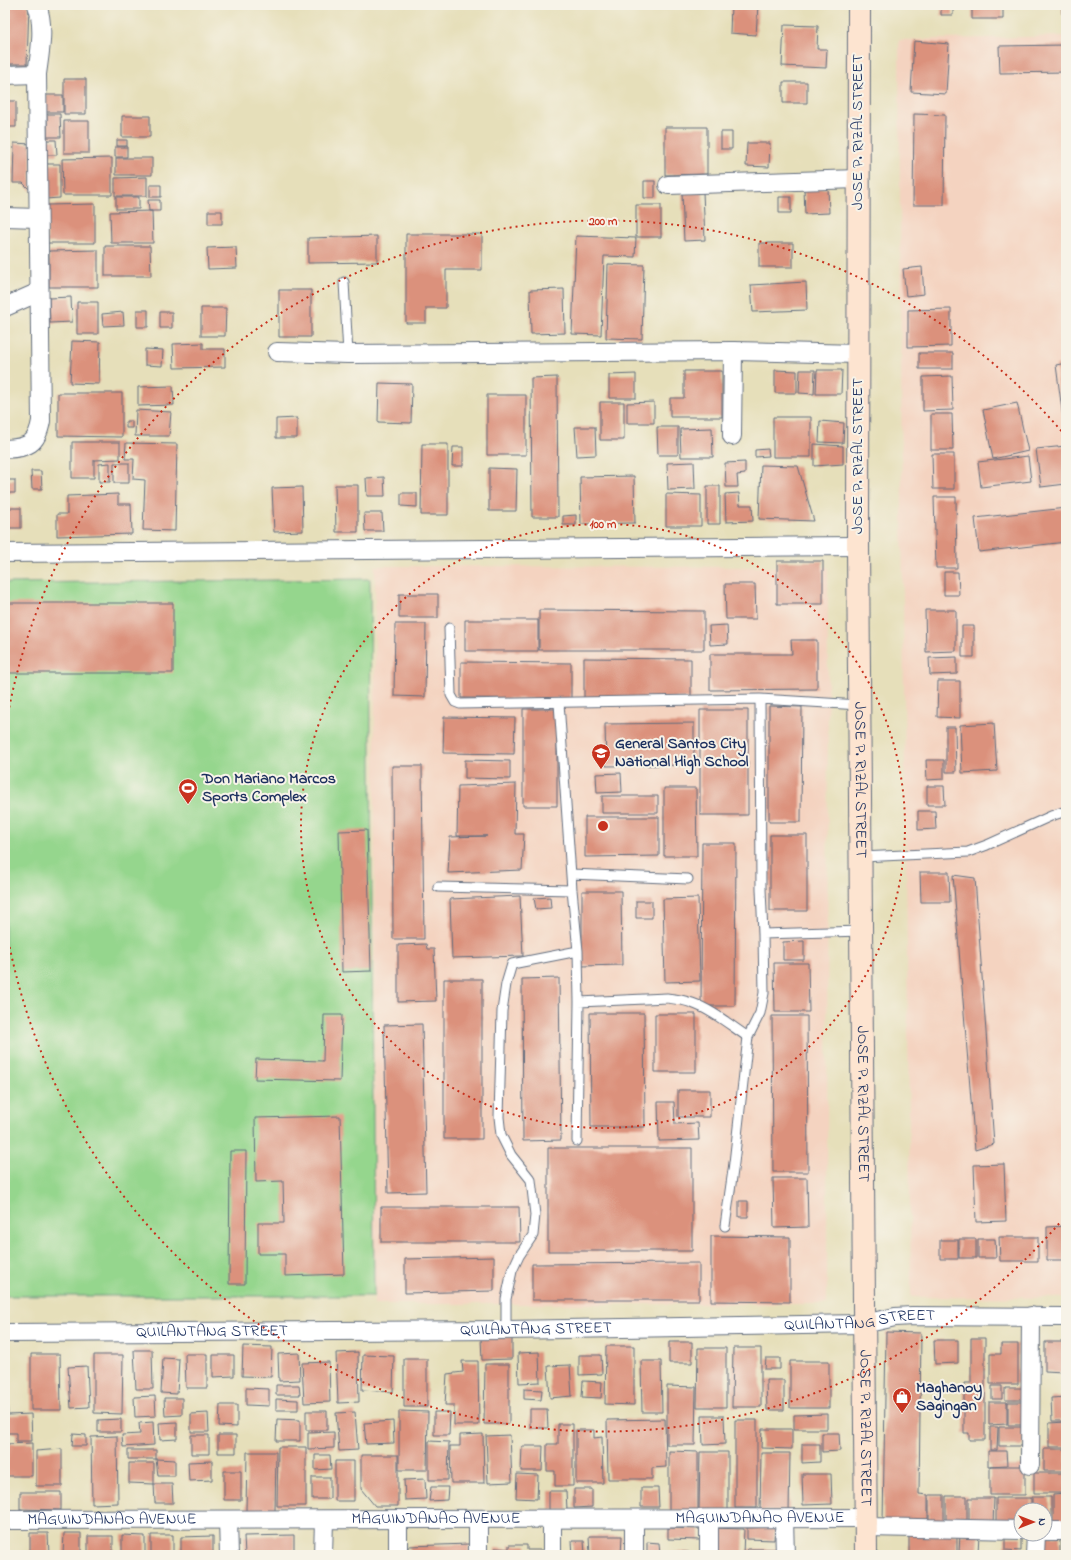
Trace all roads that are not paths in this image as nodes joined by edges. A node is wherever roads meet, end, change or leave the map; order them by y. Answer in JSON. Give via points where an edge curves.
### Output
{"nodes":[{"id":1,"x":37,"y":5,"type":"edge"},
{"id":2,"x":859,"y":5,"type":"edge"},
{"id":3,"x":37,"y":74,"type":"junction"},
{"id":4,"x":5,"y":75,"type":"edge"},
{"id":5,"x":858,"y":179,"type":"junction"},
{"id":6,"x":668,"y":185,"type":"dead end"},
{"id":7,"x":5,"y":217,"type":"edge"},
{"id":8,"x":38,"y":218,"type":"junction"},
{"id":9,"x":344,"y":282,"type":"dead end"},
{"id":10,"x":39,"y":292,"type":"junction"},
{"id":11,"x":5,"y":307,"type":"edge"},
{"id":12,"x":733,"y":351,"type":"junction"},
{"id":13,"x":277,"y":352,"type":"dead end"},
{"id":14,"x":348,"y":354,"type":"junction"},
{"id":15,"x":858,"y":354,"type":"junction"},
{"id":16,"x":732,"y":436,"type":"dead end"},
{"id":17,"x":5,"y":448,"type":"edge"},
{"id":18,"x":858,"y":546,"type":"junction"},
{"id":19,"x":5,"y":553,"type":"edge"},
{"id":20,"x":449,"y":628,"type":"dead end"},
{"id":21,"x":760,"y":699,"type":"junction"},
{"id":22,"x":559,"y":703,"type":"junction"},
{"id":23,"x":860,"y":705,"type":"junction"},
{"id":24,"x":1066,"y":811,"type":"edge"},
{"id":25,"x":861,"y":857,"type":"junction"},
{"id":26,"x":572,"y":874,"type":"junction"},
{"id":27,"x":688,"y":879,"type":"dead end"},
{"id":28,"x":438,"y":887,"type":"dead end"},
{"id":29,"x":572,"y":890,"type":"junction"},
{"id":30,"x":861,"y":931,"type":"junction"},
{"id":31,"x":763,"y":934,"type":"junction"},
{"id":32,"x":578,"y":951,"type":"junction"},
{"id":33,"x":579,"y":1002,"type":"junction"},
{"id":34,"x":748,"y":1037,"type":"junction"},
{"id":35,"x":577,"y":1141,"type":"dead end"},
{"id":36,"x":725,"y":1226,"type":"dead end"},
{"id":37,"x":1031,"y":1316,"type":"junction"},
{"id":38,"x":1066,"y":1317,"type":"edge"},
{"id":39,"x":864,"y":1324,"type":"junction"},
{"id":40,"x":506,"y":1330,"type":"junction"},
{"id":41,"x":5,"y":1334,"type":"edge"},
{"id":42,"x":1030,"y":1465,"type":"dead end"},
{"id":43,"x":398,"y":1519,"type":"junction"},
{"id":44,"x":478,"y":1519,"type":"junction"},
{"id":45,"x":552,"y":1519,"type":"junction"},
{"id":46,"x":634,"y":1519,"type":"junction"},
{"id":47,"x":709,"y":1519,"type":"junction"},
{"id":48,"x":784,"y":1519,"type":"junction"},
{"id":49,"x":5,"y":1520,"type":"edge"},
{"id":50,"x":228,"y":1520,"type":"junction"},
{"id":51,"x":324,"y":1520,"type":"junction"},
{"id":52,"x":866,"y":1522,"type":"junction"},
{"id":53,"x":1013,"y":1530,"type":"edge"},
{"id":54,"x":1053,"y":1531,"type":"edge"},
{"id":55,"x":1066,"y":1531,"type":"edge"},
{"id":56,"x":1036,"y":1542,"type":"edge"},
{"id":57,"x":229,"y":1555,"type":"edge"},
{"id":58,"x":323,"y":1555,"type":"edge"},
{"id":59,"x":398,"y":1555,"type":"edge"},
{"id":60,"x":478,"y":1555,"type":"edge"},
{"id":61,"x":552,"y":1555,"type":"edge"},
{"id":62,"x":634,"y":1555,"type":"edge"},
{"id":63,"x":709,"y":1555,"type":"edge"},
{"id":64,"x":785,"y":1555,"type":"edge"},
{"id":65,"x":866,"y":1555,"type":"edge"},
{"id":66,"x":1036,"y":1555,"type":"edge"}],
"edges":[{"from":1,"to":3,"type":"street","via":[[41,40]]},
{"from":2,"to":5,"type":"street","name":"JOSE P. RIZAL STREET"},
{"from":3,"to":4,"type":"street"},
{"from":3,"to":8,"type":"street"},
{"from":5,"to":6,"type":"street"},
{"from":5,"to":15,"type":"street","name":"JOSE P. RIZAL STREET"},
{"from":7,"to":8,"type":"street"},
{"from":8,"to":10,"type":"street"},
{"from":9,"to":14,"type":"lane"},
{"from":10,"to":11,"type":"street"},
{"from":10,"to":17,"type":"street","via":[[41,421],[36,438],[30,444]]},
{"from":12,"to":14,"type":"street"},
{"from":12,"to":15,"type":"street"},
{"from":12,"to":16,"type":"street"},
{"from":13,"to":14,"type":"street"},
{"from":15,"to":18,"type":"street","name":"JOSE P. RIZAL STREET"},
{"from":18,"to":19,"type":"street"},
{"from":18,"to":23,"type":"street","name":"JOSE P. RIZAL STREET"},
{"from":20,"to":22,"type":"lane","via":[[450,684],[455,702]]},
{"from":21,"to":22,"type":"lane"},
{"from":21,"to":23,"type":"lane"},
{"from":21,"to":31,"type":"lane"},
{"from":22,"to":26,"type":"lane"},
{"from":23,"to":25,"type":"street","name":"JOSE P. RIZAL STREET"},
{"from":24,"to":25,"type":"lane","via":[[968,852]]},
{"from":25,"to":30,"type":"street","name":"JOSE P. RIZAL STREET"},
{"from":26,"to":27,"type":"lane"},
{"from":26,"to":29,"type":"lane"},
{"from":28,"to":29,"type":"lane"},
{"from":29,"to":32,"type":"lane"},
{"from":30,"to":31,"type":"lane"},
{"from":30,"to":39,"type":"street","name":"JOSE P. RIZAL STREET"},
{"from":31,"to":34,"type":"lane","via":[[764,993],[760,1012]]},
{"from":32,"to":33,"type":"lane"},
{"from":32,"to":40,"type":"lane","via":[[512,964],[506,984],[502,1011],[499,1117],[501,1135],[511,1155],[531,1180],[535,1215],[533,1235],[512,1271],[506,1299]]},
{"from":33,"to":34,"type":"lane","via":[[667,998],[680,1000],[706,1009]]},
{"from":33,"to":35,"type":"lane"},
{"from":34,"to":36,"type":"lane"},
{"from":37,"to":38,"type":"street","name":"QUILANTANG STREET"},
{"from":37,"to":39,"type":"street","name":"QUILANTANG STREET","via":[[912,1316]]},
{"from":37,"to":42,"type":"street"},
{"from":39,"to":40,"type":"street","name":"QUILANTANG STREET"},
{"from":39,"to":52,"type":"street","name":"JOSE P. RIZAL STREET"},
{"from":40,"to":41,"type":"street","name":"QUILANTANG STREET"},
{"from":43,"to":44,"type":"street","name":"MAGUINDANAO AVENUE"},
{"from":43,"to":51,"type":"street","name":"MAGUINDANAO AVENUE"},
{"from":43,"to":59,"type":"street"},
{"from":44,"to":45,"type":"street","name":"MAGUINDANAO AVENUE"},
{"from":44,"to":60,"type":"street"},
{"from":45,"to":46,"type":"street","name":"MAGUINDANAO AVENUE"},
{"from":45,"to":61,"type":"street"},
{"from":46,"to":47,"type":"street","name":"MAGUINDANAO AVENUE"},
{"from":46,"to":62,"type":"street"},
{"from":47,"to":48,"type":"street","name":"MAGUINDANAO AVENUE"},
{"from":47,"to":63,"type":"street"},
{"from":48,"to":52,"type":"street","name":"MAGUINDANAO AVENUE"},
{"from":48,"to":64,"type":"street"},
{"from":49,"to":50,"type":"street","name":"MAGUINDANAO AVENUE"},
{"from":50,"to":51,"type":"street","name":"MAGUINDANAO AVENUE"},
{"from":50,"to":57,"type":"street"},
{"from":51,"to":58,"type":"street"},
{"from":52,"to":53,"type":"street","name":"MAGUINDANAO AVENUE"},
{"from":52,"to":65,"type":"street","name":"JOSE P. RIZAL STREET"},
{"from":54,"to":55,"type":"street"},
{"from":56,"to":66,"type":"street"}]}
